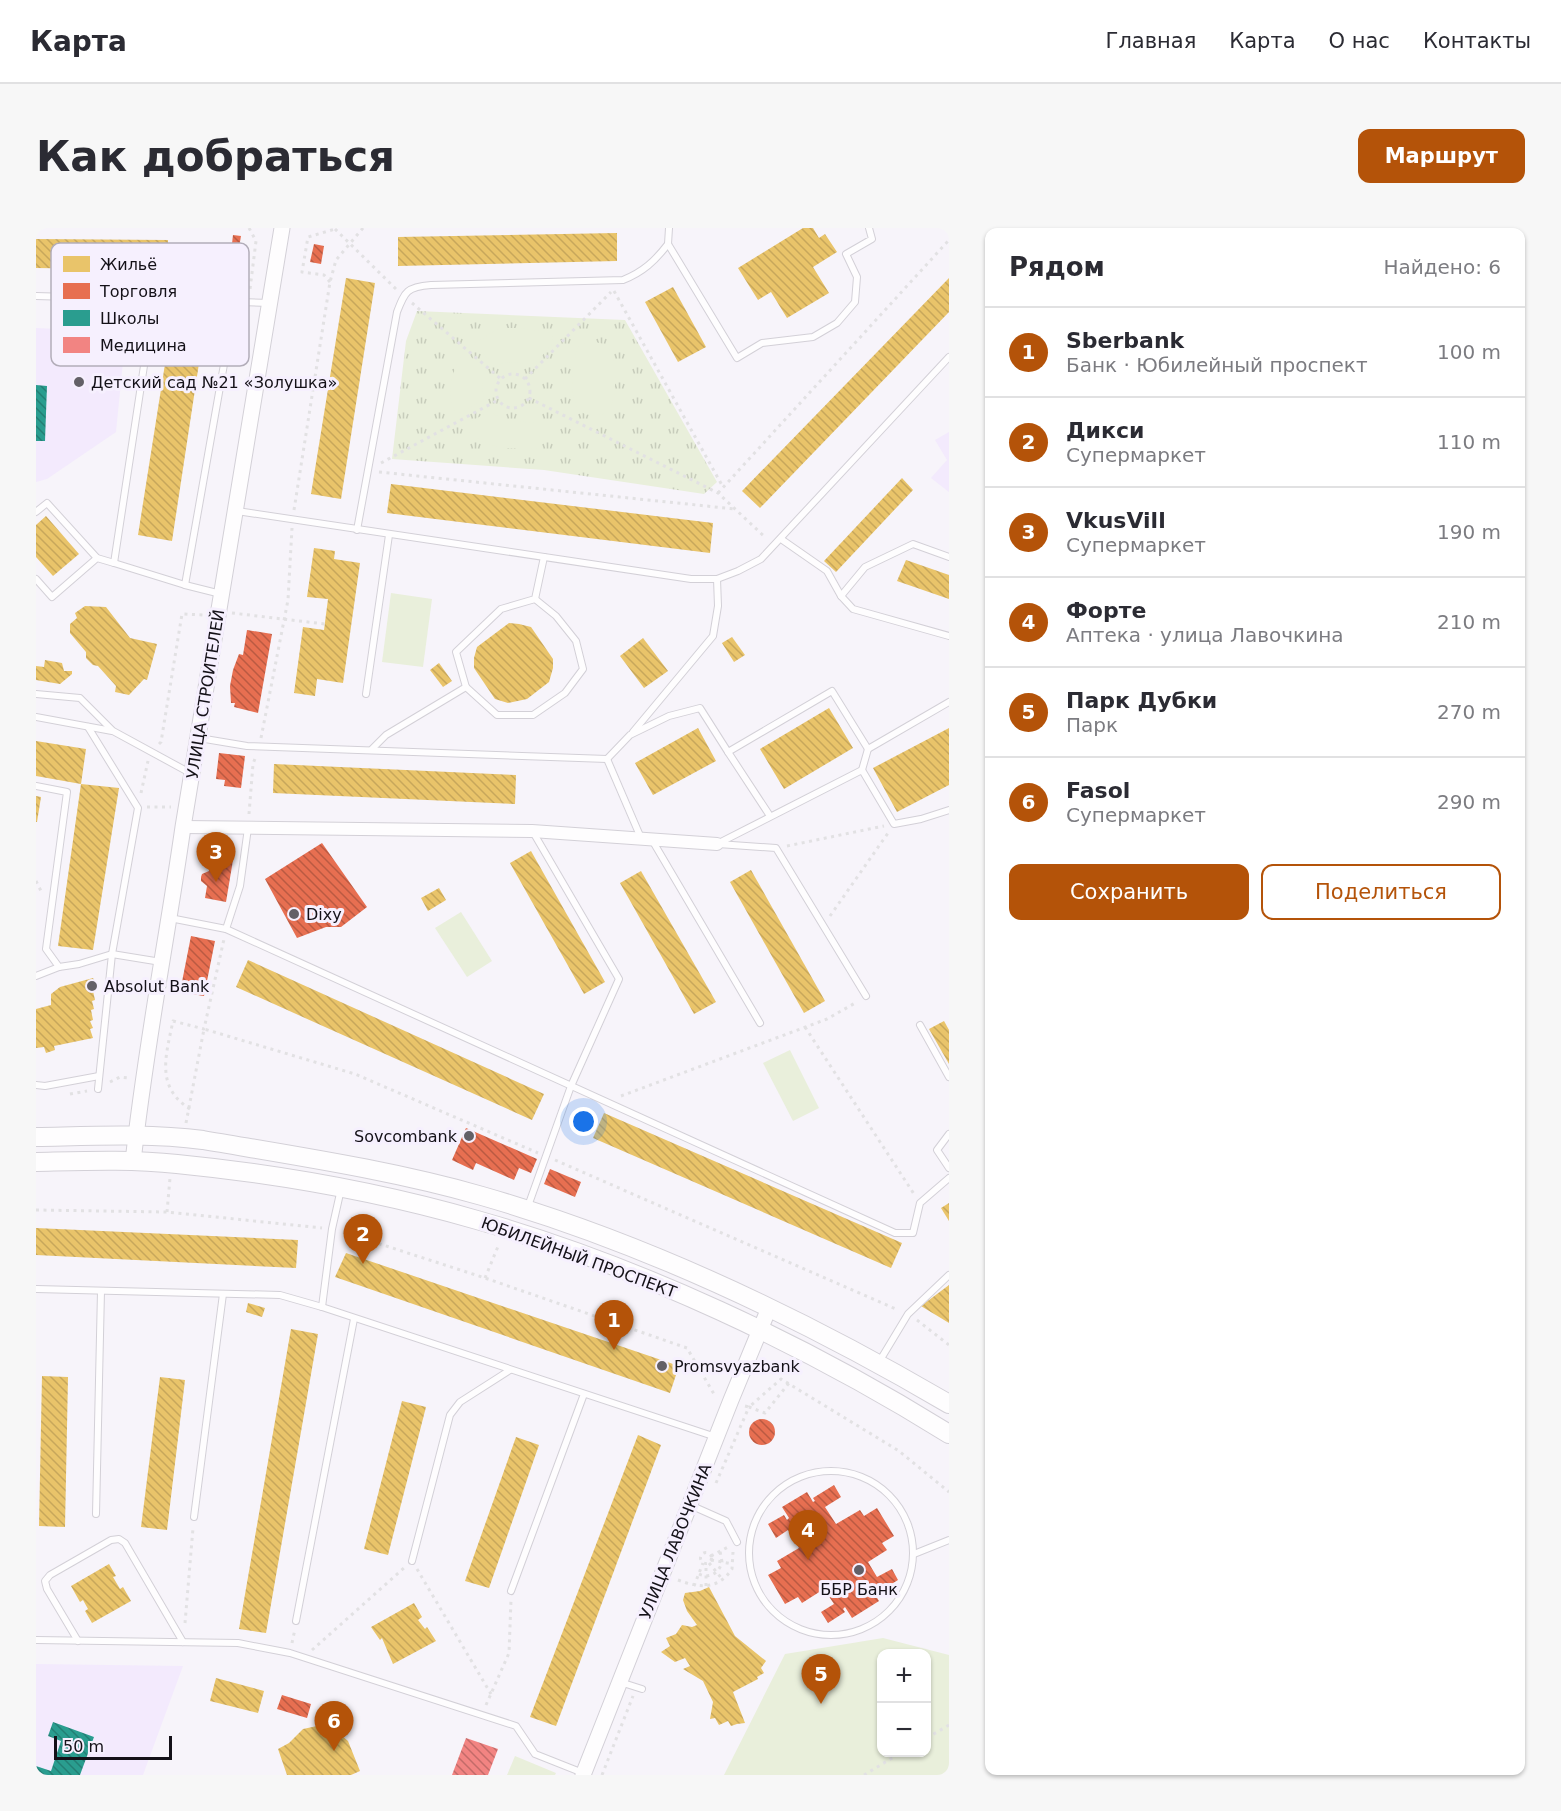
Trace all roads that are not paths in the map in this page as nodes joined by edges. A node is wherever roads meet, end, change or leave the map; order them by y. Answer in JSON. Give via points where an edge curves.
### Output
{"nodes":[{"id":1,"x":282,"y":228,"type":"edge"},
{"id":2,"x":669,"y":228,"type":"edge"},
{"id":3,"x":869,"y":228,"type":"edge"},
{"id":4,"x":668,"y":244,"type":"junction"},
{"id":5,"x":36,"y":296,"type":"edge"},
{"id":6,"x":51,"y":297,"type":"edge"},
{"id":7,"x":249,"y":302,"type":"edge"},
{"id":8,"x":269,"y":303,"type":"junction"},
{"id":9,"x":949,"y":357,"type":"edge"},
{"id":10,"x":144,"y":366,"type":"edge"},
{"id":11,"x":224,"y":366,"type":"edge"},
{"id":12,"x":236,"y":511,"type":"junction"},
{"id":13,"x":36,"y":512,"type":"edge"},
{"id":14,"x":357,"y":530,"type":"junction"},
{"id":15,"x":389,"y":535,"type":"junction"},
{"id":16,"x":781,"y":539,"type":"junction"},
{"id":17,"x":544,"y":557,"type":"junction"},
{"id":18,"x":949,"y":557,"type":"edge"},
{"id":19,"x":97,"y":558,"type":"junction"},
{"id":20,"x":114,"y":563,"type":"junction"},
{"id":21,"x":36,"y":579,"type":"edge"},
{"id":22,"x":717,"y":579,"type":"junction"},
{"id":23,"x":185,"y":585,"type":"junction"},
{"id":24,"x":221,"y":594,"type":"junction"},
{"id":25,"x":841,"y":596,"type":"junction"},
{"id":26,"x":535,"y":599,"type":"junction"},
{"id":27,"x":949,"y":636,"type":"edge"},
{"id":28,"x":466,"y":687,"type":"junction"},
{"id":29,"x":36,"y":694,"type":"edge"},
{"id":30,"x":366,"y":694,"type":"dead end"},
{"id":31,"x":949,"y":702,"type":"edge"},
{"id":32,"x":36,"y":717,"type":"edge"},
{"id":33,"x":88,"y":726,"type":"junction"},
{"id":34,"x":113,"y":731,"type":"junction"},
{"id":35,"x":630,"y":735,"type":"junction"},
{"id":36,"x":198,"y":738,"type":"junction"},
{"id":37,"x":372,"y":749,"type":"junction"},
{"id":38,"x":868,"y":749,"type":"junction"},
{"id":39,"x":728,"y":752,"type":"junction"},
{"id":40,"x":607,"y":759,"type":"junction"},
{"id":41,"x":862,"y":770,"type":"junction"},
{"id":42,"x":192,"y":774,"type":"junction"},
{"id":43,"x":36,"y":786,"type":"edge"},
{"id":44,"x":949,"y":810,"type":"edge"},
{"id":45,"x":770,"y":816,"type":"junction"},
{"id":46,"x":183,"y":827,"type":"junction"},
{"id":47,"x":248,"y":828,"type":"junction"},
{"id":48,"x":532,"y":831,"type":"junction"},
{"id":49,"x":646,"y":839,"type":"junction"},
{"id":50,"x":717,"y":844,"type":"junction"},
{"id":51,"x":170,"y":918,"type":"junction"},
{"id":52,"x":226,"y":929,"type":"junction"},
{"id":53,"x":112,"y":954,"type":"junction"},
{"id":54,"x":162,"y":962,"type":"junction"},
{"id":55,"x":58,"y":967,"type":"junction"},
{"id":56,"x":36,"y":976,"type":"edge"},
{"id":57,"x":866,"y":996,"type":"road end"},
{"id":58,"x":760,"y":1023,"type":"dead end"},
{"id":59,"x":920,"y":1025,"type":"dead end"},
{"id":60,"x":99,"y":1076,"type":"junction"},
{"id":61,"x":949,"y":1077,"type":"edge"},
{"id":62,"x":36,"y":1085,"type":"edge"},
{"id":63,"x":571,"y":1086,"type":"junction"},
{"id":64,"x":98,"y":1089,"type":"dead end"},
{"id":65,"x":949,"y":1134,"type":"edge"},
{"id":66,"x":36,"y":1137,"type":"edge"},
{"id":67,"x":135,"y":1137,"type":"junction"},
{"id":68,"x":36,"y":1162,"type":"edge"},
{"id":69,"x":133,"y":1162,"type":"junction"},
{"id":70,"x":949,"y":1168,"type":"edge"},
{"id":71,"x":949,"y":1178,"type":"edge"},
{"id":72,"x":341,"y":1189,"type":"junction"},
{"id":73,"x":527,"y":1209,"type":"junction"},
{"id":74,"x":949,"y":1275,"type":"edge"},
{"id":75,"x":36,"y":1289,"type":"edge"},
{"id":76,"x":101,"y":1291,"type":"junction"},
{"id":77,"x":223,"y":1294,"type":"junction"},
{"id":78,"x":322,"y":1307,"type":"junction"},
{"id":79,"x":769,"y":1308,"type":"junction"},
{"id":80,"x":354,"y":1319,"type":"junction"},
{"id":81,"x":760,"y":1330,"type":"junction"},
{"id":82,"x":879,"y":1363,"type":"junction"},
{"id":83,"x":510,"y":1370,"type":"junction"},
{"id":84,"x":584,"y":1394,"type":"junction"},
{"id":85,"x":949,"y":1404,"type":"edge"},
{"id":86,"x":949,"y":1434,"type":"edge"},
{"id":87,"x":716,"y":1437,"type":"junction"},
{"id":88,"x":697,"y":1508,"type":"junction"},
{"id":89,"x":96,"y":1514,"type":"dead end"},
{"id":90,"x":194,"y":1517,"type":"road end"},
{"id":91,"x":949,"y":1540,"type":"edge"},
{"id":92,"x":737,"y":1542,"type":"dead end"},
{"id":93,"x":914,"y":1554,"type":"junction"},
{"id":94,"x":412,"y":1561,"type":"road end"},
{"id":95,"x":511,"y":1591,"type":"road end"},
{"id":96,"x":296,"y":1622,"type":"road end"},
{"id":97,"x":36,"y":1640,"type":"edge"},
{"id":98,"x":78,"y":1641,"type":"junction"},
{"id":99,"x":183,"y":1642,"type":"junction"},
{"id":100,"x":620,"y":1682,"type":"junction"},
{"id":101,"x":639,"y":1688,"type":"road end"},
{"id":102,"x":583,"y":1774,"type":"edge"}],
"edges":[{"from":1,"to":8,"type":"street","name":"УЛИЦА СТРОИТЕЛЕЙ"},
{"from":2,"to":4,"type":"lane"},
{"from":3,"to":4,"type":"lane","via":[[872,239],[846,254],[857,277],[855,302],[837,323],[813,338],[762,344],[737,358]]},
{"from":4,"to":14,"type":"lane","via":[[654,262],[623,280],[430,285],[409,289],[397,312]]},
{"from":5,"to":6,"type":"lane"},
{"from":7,"to":8,"type":"lane"},
{"from":8,"to":12,"type":"street","name":"УЛИЦА СТРОИТЕЛЕЙ"},
{"from":9,"to":16,"type":"lane"},
{"from":10,"to":20,"type":"lane"},
{"from":11,"to":23,"type":"lane"},
{"from":12,"to":14,"type":"lane"},
{"from":12,"to":24,"type":"street","name":"УЛИЦА СТРОИТЕЛЕЙ"},
{"from":13,"to":19,"type":"lane","via":[[47,503]]},
{"from":14,"to":15,"type":"lane"},
{"from":15,"to":17,"type":"lane"},
{"from":15,"to":30,"type":"lane"},
{"from":16,"to":22,"type":"lane","via":[[761,559]]},
{"from":16,"to":25,"type":"lane","via":[[827,571]]},
{"from":17,"to":22,"type":"lane","via":[[692,579]]},
{"from":17,"to":26,"type":"lane"},
{"from":18,"to":25,"type":"lane","via":[[913,544],[865,567]]},
{"from":19,"to":20,"type":"lane"},
{"from":19,"to":21,"type":"lane","via":[[52,597]]},
{"from":20,"to":23,"type":"lane"},
{"from":22,"to":35,"type":"lane","via":[[713,636]]},
{"from":23,"to":24,"type":"lane"},
{"from":24,"to":36,"type":"street","name":"УЛИЦА СТРОИТЕЛЕЙ"},
{"from":25,"to":27,"type":"lane","via":[[853,609]]},
{"from":26,"to":28,"type":"lane","via":[[501,609],[456,652]]},
{"from":26,"to":28,"type":"lane","via":[[556,616],[576,641],[583,669],[565,693],[534,715],[497,715]]},
{"from":28,"to":37,"type":"lane","via":[[386,735]]},
{"from":29,"to":34,"type":"lane","via":[[80,698]]},
{"from":31,"to":38,"type":"lane"},
{"from":32,"to":33,"type":"lane"},
{"from":33,"to":34,"type":"lane"},
{"from":33,"to":53,"type":"lane","via":[[138,808]]},
{"from":34,"to":42,"type":"lane"},
{"from":35,"to":39,"type":"lane","via":[[669,716],[700,708]]},
{"from":35,"to":40,"type":"lane"},
{"from":36,"to":37,"type":"lane","via":[[247,746]]},
{"from":36,"to":42,"type":"street","name":"УЛИЦА СТРОИТЕЛЕЙ"},
{"from":37,"to":40,"type":"lane"},
{"from":38,"to":39,"type":"lane","via":[[832,691]]},
{"from":38,"to":41,"type":"lane"},
{"from":39,"to":45,"type":"lane"},
{"from":40,"to":49,"type":"lane"},
{"from":41,"to":44,"type":"lane","via":[[894,824]]},
{"from":41,"to":45,"type":"lane"},
{"from":42,"to":46,"type":"street","name":"УЛИЦА СТРОИТЕЛЕЙ"},
{"from":43,"to":55,"type":"lane","via":[[67,792],[46,949]]},
{"from":45,"to":50,"type":"lane"},
{"from":46,"to":47,"type":"street"},
{"from":46,"to":51,"type":"street","name":"УЛИЦА СТРОИТЕЛЕЙ"},
{"from":47,"to":48,"type":"street"},
{"from":47,"to":52,"type":"lane","via":[[240,886]]},
{"from":48,"to":49,"type":"street"},
{"from":48,"to":63,"type":"lane","via":[[619,979]]},
{"from":49,"to":50,"type":"street"},
{"from":49,"to":58,"type":"lane"},
{"from":50,"to":57,"type":"lane","via":[[776,848]]},
{"from":51,"to":52,"type":"lane"},
{"from":51,"to":54,"type":"street","name":"УЛИЦА СТРОИТЕЛЕЙ"},
{"from":52,"to":63,"type":"lane"},
{"from":53,"to":54,"type":"lane"},
{"from":53,"to":55,"type":"lane"},
{"from":53,"to":60,"type":"lane"},
{"from":54,"to":67,"type":"street","name":"УЛИЦА СТРОИТЕЛЕЙ"},
{"from":55,"to":56,"type":"lane"},
{"from":59,"to":61,"type":"lane"},
{"from":60,"to":62,"type":"lane"},
{"from":60,"to":64,"type":"lane"},
{"from":63,"to":71,"type":"lane","via":[[895,1233],[913,1233],[920,1203]]},
{"from":63,"to":73,"type":"lane"},
{"from":65,"to":70,"type":"lane","via":[[937,1150]]},
{"from":66,"to":67,"type":"main road","name":"ЮБИЛЕЙНЫЙ ПРОСПЕКТ"},
{"from":67,"to":69,"type":"street","name":"УЛИЦА СТРОИТЕЛЕЙ"},
{"from":67,"to":73,"type":"main road","name":"ЮБИЛЕЙНЫЙ ПРОСПЕКТ","via":[[182,1138],[348,1164]]},
{"from":68,"to":69,"type":"main road","name":"ЮБИЛЕЙНЫЙ ПРОСПЕКТ"},
{"from":69,"to":72,"type":"main road","name":"ЮБИЛЕЙНЫЙ ПРОСПЕКТ","via":[[254,1173]]},
{"from":72,"to":78,"type":"lane"},
{"from":72,"to":81,"type":"main road","name":"ЮБИЛЕЙНЫЙ ПРОСПЕКТ","via":[[476,1219],[536,1238],[635,1274]]},
{"from":73,"to":79,"type":"main road","name":"ЮБИЛЕЙНЫЙ ПРОСПЕКТ","via":[[631,1246]]},
{"from":74,"to":82,"type":"lane","via":[[908,1314]]},
{"from":75,"to":76,"type":"lane"},
{"from":76,"to":77,"type":"lane"},
{"from":76,"to":89,"type":"lane"},
{"from":77,"to":78,"type":"lane","via":[[280,1295]]},
{"from":77,"to":90,"type":"lane"},
{"from":78,"to":80,"type":"lane"},
{"from":79,"to":81,"type":"street","name":"УЛИЦА ЛАВОЧКИНА"},
{"from":79,"to":82,"type":"main road","name":"ЮБИЛЕЙНЫЙ ПРОСПЕКТ"},
{"from":80,"to":83,"type":"lane"},
{"from":80,"to":96,"type":"lane"},
{"from":81,"to":86,"type":"main road","name":"ЮБИЛЕЙНЫЙ ПРОСПЕКТ"},
{"from":81,"to":87,"type":"street","name":"УЛИЦА ЛАВОЧКИНА"},
{"from":82,"to":85,"type":"main road","name":"ЮБИЛЕЙНЫЙ ПРОСПЕКТ"},
{"from":83,"to":84,"type":"lane"},
{"from":83,"to":94,"type":"lane","via":[[460,1402],[450,1415]]},
{"from":84,"to":87,"type":"lane"},
{"from":84,"to":95,"type":"lane"},
{"from":87,"to":88,"type":"street","name":"УЛИЦА ЛАВОЧКИНА"},
{"from":88,"to":92,"type":"lane","via":[[726,1521]]},
{"from":88,"to":100,"type":"street","name":"УЛИЦА ЛАВОЧКИНА"},
{"from":91,"to":93,"type":"lane"},
{"from":93,"to":93,"type":"lane","via":[[909,1581],[890,1611],[870,1626],[850,1633],[821,1635],[796,1628],[771,1610],[759,1594],[750,1569],[749,1548],[753,1527],[772,1496],[787,1483],[824,1470],[846,1471],[886,1491],[901,1507],[912,1533]]},
{"from":97,"to":98,"type":"lane"},
{"from":98,"to":99,"type":"lane"},
{"from":98,"to":99,"type":"lane","via":[[45,1581],[111,1540],[119,1539]]},
{"from":99,"to":102,"type":"lane","via":[[238,1643],[290,1653],[516,1726],[535,1754]]},
{"from":100,"to":101,"type":"lane"},
{"from":100,"to":102,"type":"street","name":"УЛИЦА ЛАВОЧКИНА"}]}
